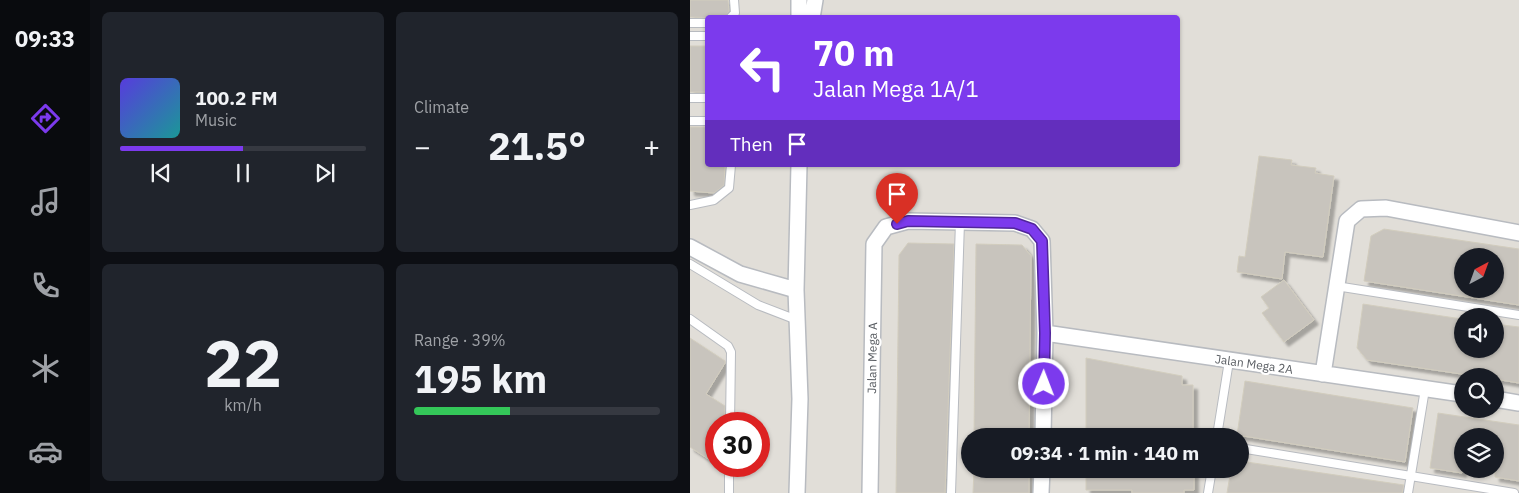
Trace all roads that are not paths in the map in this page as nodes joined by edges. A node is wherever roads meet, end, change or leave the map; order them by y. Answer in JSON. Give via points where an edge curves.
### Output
{"nodes":[{"id":1,"x":734,"y":0,"type":"edge"},
{"id":2,"x":800,"y":0,"type":"edge"},
{"id":3,"x":815,"y":0,"type":"edge"},
{"id":4,"x":733,"y":15,"type":"edge"},
{"id":5,"x":799,"y":15,"type":"edge"},
{"id":6,"x":812,"y":15,"type":"edge"},
{"id":7,"x":705,"y":23,"type":"edge"},
{"id":8,"x":690,"y":24,"type":"edge"},
{"id":9,"x":690,"y":36,"type":"edge"},
{"id":10,"x":705,"y":36,"type":"edge"},
{"id":11,"x":690,"y":98,"type":"edge"},
{"id":12,"x":705,"y":98,"type":"edge"},
{"id":13,"x":690,"y":121,"type":"edge"},
{"id":14,"x":705,"y":121,"type":"edge"},
{"id":15,"x":731,"y":167,"type":"edge"},
{"id":16,"x":799,"y":167,"type":"edge"},
{"id":17,"x":690,"y":205,"type":"edge"},
{"id":18,"x":960,"y":222,"type":"junction"},
{"id":19,"x":1519,"y":233,"type":"edge"},
{"id":20,"x":690,"y":247,"type":"edge"},
{"id":21,"x":690,"y":264,"type":"edge"},
{"id":22,"x":1336,"y":286,"type":"junction"},
{"id":23,"x":796,"y":290,"type":"junction"},
{"id":24,"x":1519,"y":315,"type":"edge"},
{"id":25,"x":690,"y":319,"type":"edge"},
{"id":26,"x":797,"y":320,"type":"junction"},
{"id":27,"x":1045,"y":333,"type":"junction"},
{"id":28,"x":1229,"y":361,"type":"junction"},
{"id":29,"x":1323,"y":374,"type":"junction"},
{"id":30,"x":1425,"y":389,"type":"junction"},
{"id":31,"x":1454,"y":393,"type":"edge"},
{"id":32,"x":1504,"y":400,"type":"edge"},
{"id":33,"x":1519,"y":403,"type":"edge"},
{"id":34,"x":730,"y":412,"type":"edge"},
{"id":35,"x":1043,"y":428,"type":"edge"},
{"id":36,"x":1218,"y":428,"type":"edge"},
{"id":37,"x":1249,"y":449,"type":"edge"},
{"id":38,"x":1411,"y":476,"type":"junction"},
{"id":39,"x":729,"y":477,"type":"edge"},
{"id":40,"x":1042,"y":478,"type":"edge"},
{"id":41,"x":1210,"y":478,"type":"edge"},
{"id":42,"x":729,"y":493,"type":"edge"},
{"id":43,"x":797,"y":493,"type":"edge"},
{"id":44,"x":870,"y":493,"type":"edge"},
{"id":45,"x":951,"y":493,"type":"edge"},
{"id":46,"x":1041,"y":493,"type":"edge"},
{"id":47,"x":1208,"y":493,"type":"edge"},
{"id":48,"x":1408,"y":493,"type":"edge"},
{"id":49,"x":1514,"y":493,"type":"edge"}],
"edges":[{"from":1,"to":4,"type":"lane"},
{"from":2,"to":5,"type":"street"},
{"from":3,"to":6,"type":"street"},
{"from":7,"to":8,"type":"lane"},
{"from":9,"to":10,"type":"lane"},
{"from":11,"to":12,"type":"lane"},
{"from":13,"to":14,"type":"lane"},
{"from":15,"to":17,"type":"lane","via":[[728,188],[714,200]]},
{"from":16,"to":23,"type":"street"},
{"from":18,"to":27,"type":"street","via":[[1015,223],[1032,229],[1042,241]]},
{"from":18,"to":44,"type":"street","name":"Jalan Mega A","via":[[908,221],[886,227],[874,244]]},
{"from":18,"to":45,"type":"lane"},
{"from":19,"to":22,"type":"street","via":[[1386,208],[1361,209],[1346,221]]},
{"from":20,"to":23,"type":"street","via":[[740,274]]},
{"from":21,"to":26,"type":"lane","via":[[758,305]]},
{"from":22,"to":24,"type":"lane"},
{"from":22,"to":29,"type":"street"},
{"from":23,"to":26,"type":"street"},
{"from":25,"to":34,"type":"lane","via":[[728,346],[731,352]]},
{"from":26,"to":43,"type":"street","via":[[800,399]]},
{"from":27,"to":28,"type":"street","name":"Jalan Mega 2A"},
{"from":27,"to":35,"type":"street"},
{"from":28,"to":29,"type":"street","name":"Jalan Mega 2A"},
{"from":28,"to":36,"type":"lane"},
{"from":29,"to":30,"type":"street","name":"Jalan Mega 2A"},
{"from":30,"to":31,"type":"street","name":"Jalan Mega 2A"},
{"from":30,"to":38,"type":"lane"},
{"from":32,"to":33,"type":"street"},
{"from":37,"to":38,"type":"lane"},
{"from":38,"to":48,"type":"lane"},
{"from":38,"to":49,"type":"lane"},
{"from":39,"to":42,"type":"lane"},
{"from":40,"to":46,"type":"street"},
{"from":41,"to":47,"type":"lane"}]}
